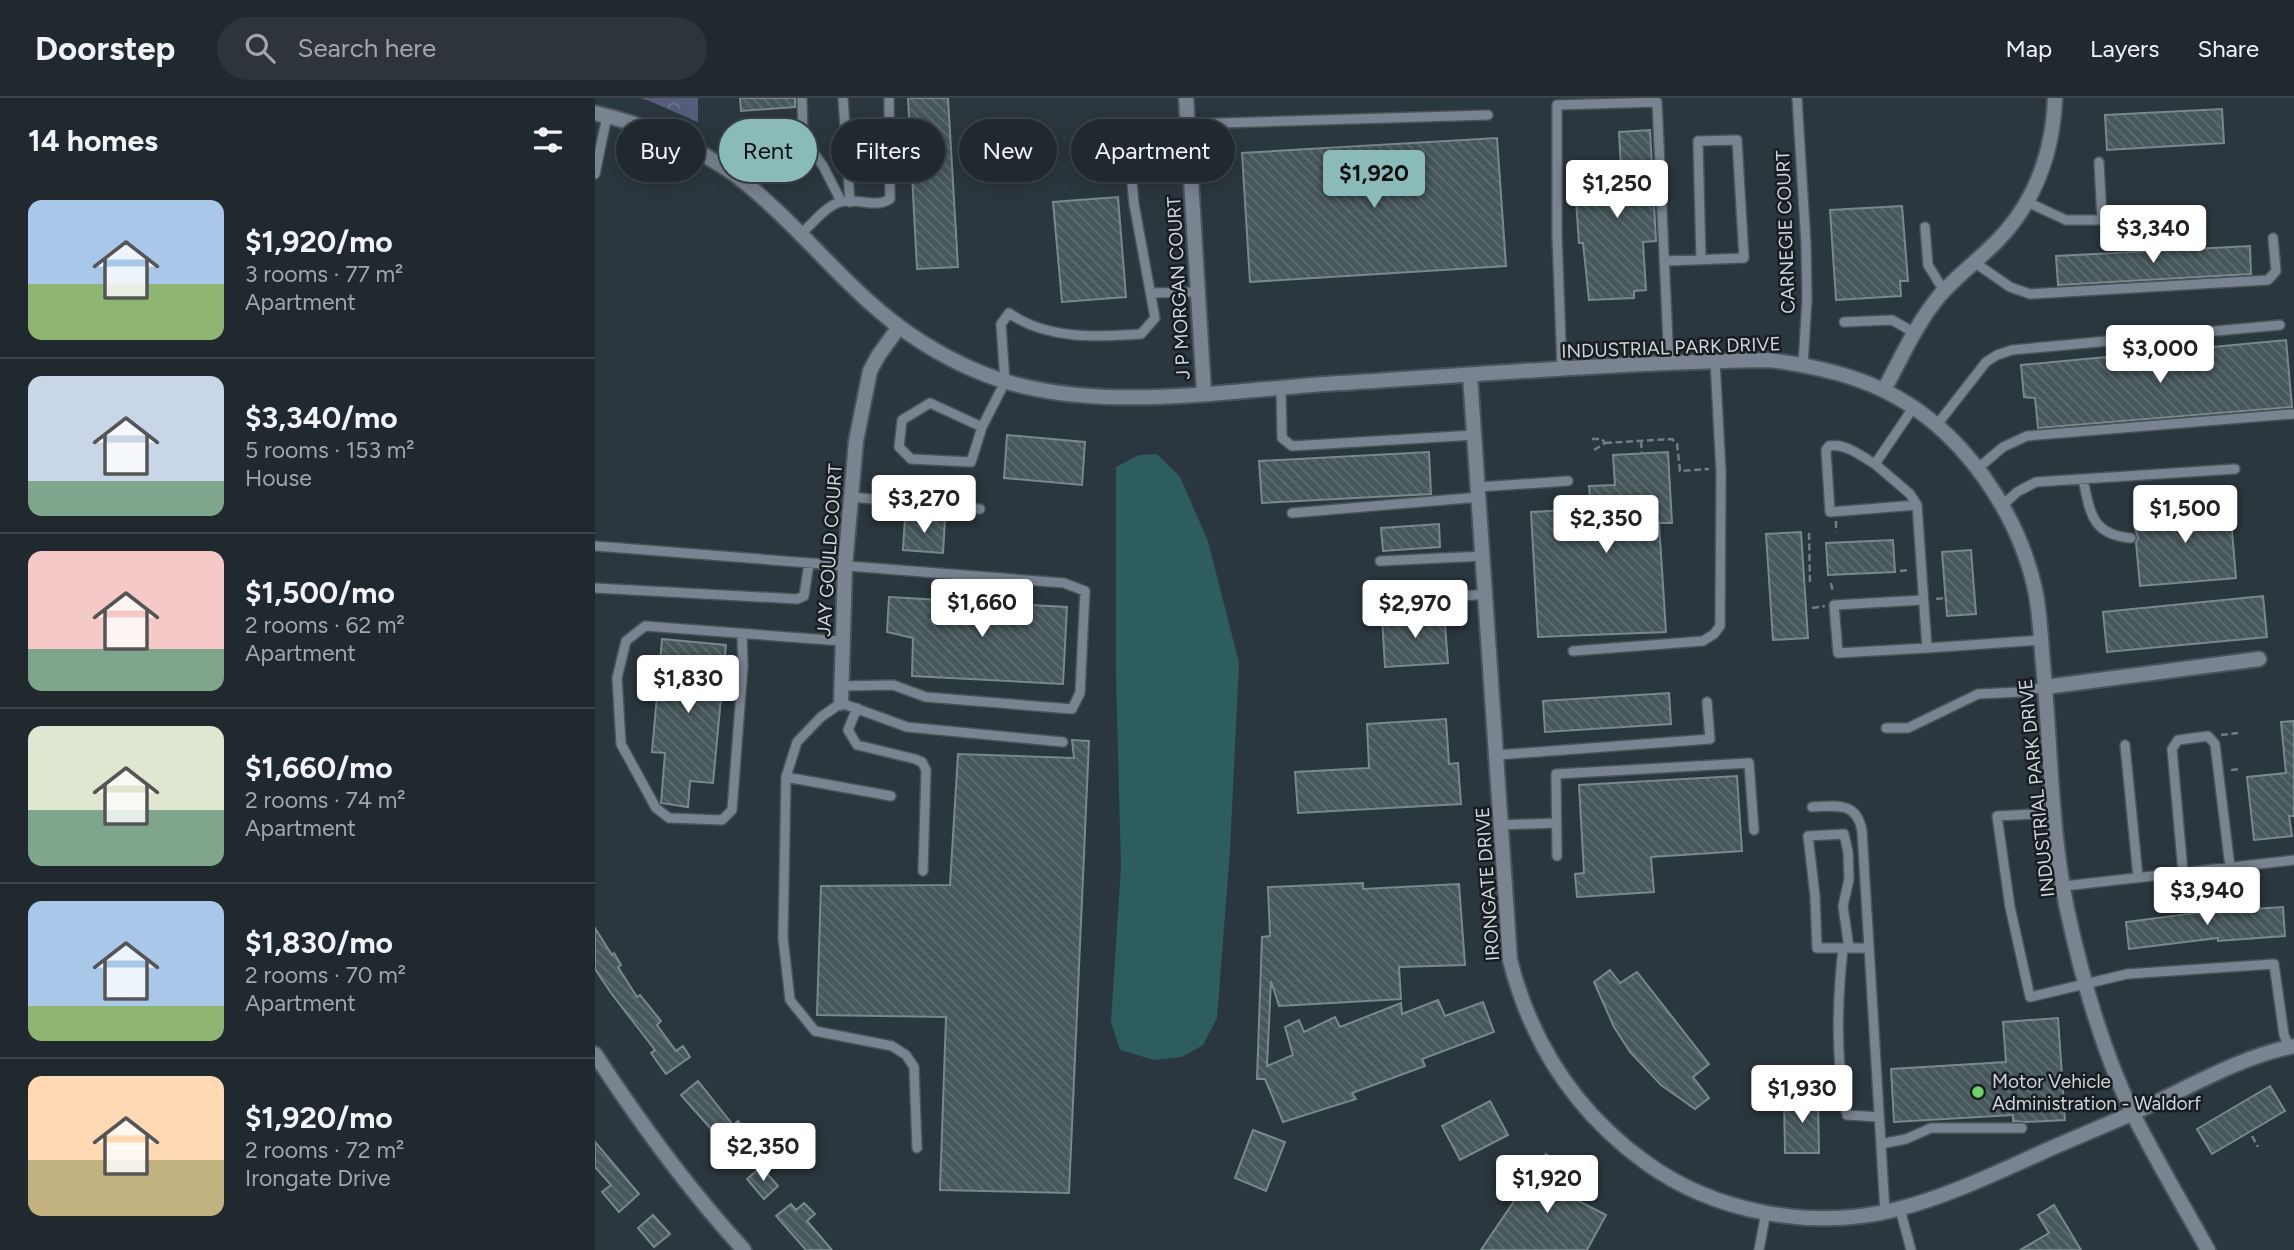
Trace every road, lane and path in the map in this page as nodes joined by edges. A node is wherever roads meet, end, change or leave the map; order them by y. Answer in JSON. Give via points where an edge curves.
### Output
{"nodes":[{"id":1,"x":802,"y":98,"type":"edge"},
{"id":2,"x":843,"y":98,"type":"edge"},
{"id":3,"x":889,"y":98,"type":"edge"},
{"id":4,"x":1186,"y":98,"type":"edge"},
{"id":5,"x":1797,"y":98,"type":"edge"},
{"id":6,"x":2055,"y":98,"type":"edge"},
{"id":7,"x":2065,"y":98,"type":"edge"},
{"id":8,"x":601,"y":115,"type":"edge"},
{"id":9,"x":1488,"y":115,"type":"dead end"},
{"id":10,"x":1188,"y":119,"type":"edge"},
{"id":11,"x":1235,"y":123,"type":"edge"},
{"id":12,"x":2099,"y":162,"type":"dead end"},
{"id":13,"x":595,"y":174,"type":"edge"},
{"id":14,"x":1132,"y":182,"type":"edge"},
{"id":15,"x":1191,"y":182,"type":"edge"},
{"id":16,"x":845,"y":202,"type":"junction"},
{"id":17,"x":2027,"y":202,"type":"junction"},
{"id":18,"x":2165,"y":218,"type":"dead end"},
{"id":19,"x":2102,"y":220,"type":"junction"},
{"id":20,"x":1925,"y":227,"type":"dead end"},
{"id":21,"x":801,"y":234,"type":"junction"},
{"id":22,"x":2273,"y":238,"type":"dead end"},
{"id":23,"x":1701,"y":260,"type":"junction"},
{"id":24,"x":1666,"y":261,"type":"junction"},
{"id":25,"x":1974,"y":262,"type":"junction"},
{"id":26,"x":1944,"y":291,"type":"junction"},
{"id":27,"x":1197,"y":292,"type":"junction"},
{"id":28,"x":1151,"y":293,"type":"junction"},
{"id":29,"x":1844,"y":322,"type":"dead end"},
{"id":30,"x":2280,"y":326,"type":"dead end"},
{"id":31,"x":899,"y":327,"type":"junction"},
{"id":32,"x":1915,"y":333,"type":"junction"},
{"id":33,"x":1715,"y":361,"type":"junction"},
{"id":34,"x":1669,"y":364,"type":"junction"},
{"id":35,"x":1803,"y":365,"type":"junction"},
{"id":36,"x":1563,"y":369,"type":"junction"},
{"id":37,"x":1470,"y":375,"type":"junction"},
{"id":38,"x":1005,"y":382,"type":"junction"},
{"id":39,"x":1281,"y":388,"type":"junction"},
{"id":40,"x":1884,"y":390,"type":"junction"},
{"id":41,"x":1204,"y":393,"type":"junction"},
{"id":42,"x":1913,"y":408,"type":"junction"},
{"id":43,"x":2292,"y":414,"type":"dead end"},
{"id":44,"x":1936,"y":426,"type":"junction"},
{"id":45,"x":982,"y":427,"type":"junction"},
{"id":46,"x":1475,"y":435,"type":"junction"},
{"id":47,"x":1593,"y":439,"type":"dead end"},
{"id":48,"x":1641,"y":441,"type":"junction"},
{"id":49,"x":1605,"y":443,"type":"junction"},
{"id":50,"x":1594,"y":450,"type":"dead end"},
{"id":51,"x":1642,"y":454,"type":"dead end"},
{"id":52,"x":1875,"y":464,"type":"junction"},
{"id":53,"x":1709,"y":469,"type":"dead end"},
{"id":54,"x":1977,"y":469,"type":"junction"},
{"id":55,"x":2235,"y":469,"type":"dead end"},
{"id":56,"x":2083,"y":479,"type":"junction"},
{"id":57,"x":1568,"y":481,"type":"dead end"},
{"id":58,"x":1479,"y":492,"type":"junction"},
{"id":59,"x":851,"y":497,"type":"junction"},
{"id":60,"x":1917,"y":505,"type":"junction"},
{"id":61,"x":2002,"y":506,"type":"junction"},
{"id":62,"x":980,"y":509,"type":"dead end"},
{"id":63,"x":1292,"y":513,"type":"dead end"},
{"id":64,"x":1809,"y":533,"type":"dead end"},
{"id":65,"x":2131,"y":538,"type":"dead end"},
{"id":66,"x":595,"y":546,"type":"edge"},
{"id":67,"x":1484,"y":556,"type":"junction"},
{"id":68,"x":1380,"y":561,"type":"dead end"},
{"id":69,"x":809,"y":563,"type":"junction"},
{"id":70,"x":845,"y":566,"type":"junction"},
{"id":71,"x":1810,"y":584,"type":"dead end"},
{"id":72,"x":595,"y":588,"type":"edge"},
{"id":73,"x":1487,"y":594,"type":"junction"},
{"id":74,"x":1946,"y":598,"type":"dead end"},
{"id":75,"x":1928,"y":600,"type":"junction"},
{"id":76,"x":1370,"y":604,"type":"dead end"},
{"id":77,"x":742,"y":635,"type":"junction"},
{"id":78,"x":2041,"y":640,"type":"junction"},
{"id":79,"x":842,"y":641,"type":"junction"},
{"id":80,"x":1927,"y":648,"type":"junction"},
{"id":81,"x":1573,"y":651,"type":"dead end"},
{"id":82,"x":2259,"y":659,"type":"dead end"},
{"id":83,"x":841,"y":686,"type":"junction"},
{"id":84,"x":2045,"y":687,"type":"junction"},
{"id":85,"x":1707,"y":702,"type":"dead end"},
{"id":86,"x":841,"y":703,"type":"junction"},
{"id":87,"x":857,"y":708,"type":"junction"},
{"id":88,"x":1886,"y":728,"type":"dead end"},
{"id":89,"x":1063,"y":742,"type":"dead end"},
{"id":90,"x":2125,"y":745,"type":"dead end"},
{"id":91,"x":1497,"y":755,"type":"junction"},
{"id":92,"x":786,"y":777,"type":"junction"},
{"id":93,"x":891,"y":796,"type":"dead end"},
{"id":94,"x":1812,"y":807,"type":"dead end"},
{"id":95,"x":2054,"y":813,"type":"junction"},
{"id":96,"x":1555,"y":823,"type":"junction"},
{"id":97,"x":1501,"y":825,"type":"junction"},
{"id":98,"x":1754,"y":830,"type":"dead end"},
{"id":99,"x":1557,"y":856,"type":"dead end"},
{"id":100,"x":2294,"y":860,"type":"edge"},
{"id":101,"x":2230,"y":867,"type":"junction"},
{"id":102,"x":923,"y":871,"type":"dead end"},
{"id":103,"x":2183,"y":872,"type":"junction"},
{"id":104,"x":2138,"y":877,"type":"junction"},
{"id":105,"x":2064,"y":886,"type":"junction"},
{"id":106,"x":1846,"y":948,"type":"junction"},
{"id":107,"x":1868,"y":948,"type":"junction"},
{"id":108,"x":2086,"y":985,"type":"junction"},
{"id":109,"x":2292,"y":1047,"type":"edge"},
{"id":110,"x":595,"y":1054,"type":"edge"},
{"id":111,"x":2133,"y":1113,"type":"junction"},
{"id":112,"x":1879,"y":1117,"type":"junction"},
{"id":113,"x":2022,"y":1128,"type":"dead end"},
{"id":114,"x":2252,"y":1136,"type":"dead end"},
{"id":115,"x":1881,"y":1144,"type":"junction"},
{"id":116,"x":2258,"y":1147,"type":"dead end"},
{"id":117,"x":916,"y":1148,"type":"dead end"},
{"id":118,"x":1892,"y":1210,"type":"junction"},
{"id":119,"x":1766,"y":1212,"type":"junction"},
{"id":120,"x":744,"y":1250,"type":"edge"},
{"id":121,"x":1759,"y":1250,"type":"edge"},
{"id":122,"x":1911,"y":1250,"type":"edge"},
{"id":123,"x":2209,"y":1250,"type":"edge"}],
"edges":[{"from":1,"to":16,"type":"lane","via":[[803,138]]},
{"from":2,"to":16,"type":"lane"},
{"from":3,"to":16,"type":"lane","via":[[890,199],[883,203]]},
{"from":4,"to":10,"type":"street","name":"J P MORGAN COURT"},
{"from":5,"to":35,"type":"lane","name":"CARNEGIE COURT","via":[[1806,244]]},
{"from":6,"to":7,"type":"lane"},
{"from":6,"to":17,"type":"street","via":[[2045,164]]},
{"from":8,"to":13,"type":"lane"},
{"from":8,"to":21,"type":"street","name":"INDUSTRIAL PARK DRIVE","via":[[671,139],[719,165]]},
{"from":9,"to":11,"type":"lane"},
{"from":12,"to":19,"type":"lane"},
{"from":14,"to":28,"type":"lane"},
{"from":15,"to":27,"type":"street","name":"J P MORGAN COURT"},
{"from":16,"to":21,"type":"lane","via":[[826,211]]},
{"from":17,"to":19,"type":"lane","via":[[2066,220]]},
{"from":17,"to":25,"type":"street","via":[[1999,240]]},
{"from":18,"to":19,"type":"lane"},
{"from":20,"to":26,"type":"lane","via":[[1928,265]]},
{"from":21,"to":31,"type":"street","name":"INDUSTRIAL PARK DRIVE"},
{"from":22,"to":25,"type":"lane","via":[[2276,271],[2268,280],[2030,294],[2010,287]]},
{"from":23,"to":23,"type":"lane","via":[[1698,141],[1738,140],[1744,258]]},
{"from":23,"to":24,"type":"lane"},
{"from":24,"to":34,"type":"lane"},
{"from":24,"to":36,"type":"lane","via":[[1657,102],[1557,106]]},
{"from":25,"to":26,"type":"street"},
{"from":26,"to":32,"type":"street"},
{"from":27,"to":28,"type":"lane"},
{"from":27,"to":41,"type":"street","name":"J P MORGAN COURT"},
{"from":28,"to":38,"type":"lane","via":[[1155,318],[1141,334],[1088,337],[1022,323],[1009,313],[1001,324]]},
{"from":29,"to":32,"type":"lane","via":[[1892,320]]},
{"from":30,"to":44,"type":"lane","via":[[1997,355],[1986,362]]},
{"from":31,"to":38,"type":"street","name":"INDUSTRIAL PARK DRIVE","via":[[949,359]]},
{"from":31,"to":59,"type":"street","name":"JAY GOULD COURT","via":[[866,382]]},
{"from":32,"to":40,"type":"street"},
{"from":33,"to":34,"type":"street","name":"INDUSTRIAL PARK DRIVE"},
{"from":33,"to":35,"type":"street","name":"INDUSTRIAL PARK DRIVE"},
{"from":33,"to":81,"type":"lane","via":[[1721,472],[1720,626],[1703,641]]},
{"from":34,"to":36,"type":"street","name":"INDUSTRIAL PARK DRIVE"},
{"from":35,"to":40,"type":"street","name":"INDUSTRIAL PARK DRIVE"},
{"from":36,"to":37,"type":"street","name":"INDUSTRIAL PARK DRIVE"},
{"from":37,"to":39,"type":"street","name":"INDUSTRIAL PARK DRIVE"},
{"from":37,"to":46,"type":"street","name":"IRONGATE DRIVE"},
{"from":38,"to":41,"type":"street","name":"INDUSTRIAL PARK DRIVE","via":[[1084,396]]},
{"from":38,"to":45,"type":"lane"},
{"from":39,"to":41,"type":"street","name":"INDUSTRIAL PARK DRIVE"},
{"from":39,"to":46,"type":"lane","via":[[1282,438],[1292,446]]},
{"from":40,"to":42,"type":"street","name":"INDUSTRIAL PARK DRIVE"},
{"from":42,"to":44,"type":"street","name":"INDUSTRIAL PARK DRIVE"},
{"from":42,"to":52,"type":"lane"},
{"from":43,"to":54,"type":"lane","via":[[2027,436],[2003,447]]},
{"from":44,"to":54,"type":"street","name":"INDUSTRIAL PARK DRIVE"},
{"from":45,"to":45,"type":"lane","via":[[930,403],[902,420],[899,447],[911,460],[971,463]]},
{"from":46,"to":58,"type":"street","name":"IRONGATE DRIVE"},
{"from":47,"to":49,"type":"path"},
{"from":48,"to":49,"type":"path"},
{"from":48,"to":51,"type":"path"},
{"from":48,"to":53,"type":"path","via":[[1672,439],[1677,444],[1680,471]]},
{"from":49,"to":50,"type":"path"},
{"from":52,"to":60,"type":"lane"},
{"from":52,"to":60,"type":"lane","via":[[1850,450],[1829,446],[1831,512]]},
{"from":54,"to":61,"type":"street","name":"INDUSTRIAL PARK DRIVE"},
{"from":55,"to":56,"type":"lane"},
{"from":56,"to":61,"type":"lane","via":[[2036,482]]},
{"from":56,"to":65,"type":"lane","via":[[2099,527],[2115,537]]},
{"from":57,"to":58,"type":"lane"},
{"from":58,"to":63,"type":"lane"},
{"from":58,"to":67,"type":"street","name":"IRONGATE DRIVE"},
{"from":59,"to":62,"type":"lane"},
{"from":59,"to":70,"type":"street","name":"JAY GOULD COURT"},
{"from":60,"to":75,"type":"lane"},
{"from":61,"to":78,"type":"street","name":"INDUSTRIAL PARK DRIVE","via":[[2030,570]]},
{"from":64,"to":71,"type":"path"},
{"from":66,"to":69,"type":"lane"},
{"from":67,"to":68,"type":"lane"},
{"from":67,"to":73,"type":"street","name":"IRONGATE DRIVE"},
{"from":69,"to":70,"type":"lane"},
{"from":69,"to":72,"type":"lane","via":[[804,596],[797,599]]},
{"from":70,"to":79,"type":"street","name":"JAY GOULD COURT"},
{"from":70,"to":83,"type":"lane","via":[[1064,583],[1084,592],[1080,693],[1072,709],[926,697],[893,685]]},
{"from":73,"to":76,"type":"lane"},
{"from":73,"to":91,"type":"street","name":"IRONGATE DRIVE"},
{"from":74,"to":75,"type":"path"},
{"from":75,"to":80,"type":"lane"},
{"from":75,"to":80,"type":"lane","via":[[1834,605],[1838,653]]},
{"from":77,"to":77,"type":"lane","via":[[645,626],[626,641],[617,678],[621,744],[656,808],[669,818],[722,820],[732,810]]},
{"from":77,"to":79,"type":"lane"},
{"from":78,"to":80,"type":"lane"},
{"from":78,"to":84,"type":"street","name":"INDUSTRIAL PARK DRIVE"},
{"from":79,"to":83,"type":"street","name":"JAY GOULD COURT"},
{"from":82,"to":84,"type":"street"},
{"from":83,"to":86,"type":"street","name":"JAY GOULD COURT"},
{"from":84,"to":88,"type":"lane","via":[[1978,694],[1908,728]]},
{"from":84,"to":95,"type":"street","name":"INDUSTRIAL PARK DRIVE"},
{"from":85,"to":91,"type":"lane","via":[[1710,739]]},
{"from":86,"to":87,"type":"lane"},
{"from":86,"to":92,"type":"lane","via":[[797,742]]},
{"from":87,"to":89,"type":"lane","via":[[907,727]]},
{"from":87,"to":102,"type":"lane","via":[[848,730],[857,745],[915,759],[926,770]]},
{"from":90,"to":104,"type":"lane"},
{"from":91,"to":97,"type":"street","name":"IRONGATE DRIVE"},
{"from":92,"to":93,"type":"lane"},
{"from":92,"to":117,"type":"lane","via":[[783,938],[790,1000],[815,1031],[892,1046],[905,1055],[914,1067]]},
{"from":94,"to":107,"type":"lane","via":[[1850,809],[1860,821]]},
{"from":95,"to":105,"type":"street","name":"INDUSTRIAL PARK DRIVE"},
{"from":95,"to":108,"type":"lane","via":[[1997,816],[2010,907],[2030,997]]},
{"from":96,"to":97,"type":"lane"},
{"from":96,"to":98,"type":"lane","via":[[1556,774],[1749,763]]},
{"from":96,"to":99,"type":"lane"},
{"from":97,"to":119,"type":"street","name":"IRONGATE DRIVE","via":[[1510,960],[1524,1007],[1559,1075],[1598,1124],[1658,1172],[1725,1204]]},
{"from":100,"to":101,"type":"lane"},
{"from":101,"to":103,"type":"lane"},
{"from":101,"to":103,"type":"lane","via":[[2215,744],[2208,736],[2178,740],[2172,749]]},
{"from":103,"to":104,"type":"lane"},
{"from":104,"to":105,"type":"lane"},
{"from":105,"to":108,"type":"street","name":"INDUSTRIAL PARK DRIVE"},
{"from":106,"to":106,"type":"lane","via":[[1843,906],[1849,879],[1845,834],[1808,836],[1817,948]]},
{"from":106,"to":107,"type":"lane"},
{"from":106,"to":112,"type":"lane","via":[[1840,975],[1839,1054],[1847,1115]]},
{"from":107,"to":112,"type":"lane"},
{"from":108,"to":109,"type":"lane","via":[[2127,974],[2274,964],[2284,1035]]},
{"from":108,"to":111,"type":"street","name":"INDUSTRIAL PARK DRIVE"},
{"from":109,"to":111,"type":"street","name":"IRONGATE DRIVE","via":[[2238,1063]]},
{"from":110,"to":120,"type":"street","via":[[641,1124]]},
{"from":111,"to":118,"type":"street","name":"IRONGATE DRIVE","via":[[1991,1175]]},
{"from":111,"to":123,"type":"street","name":"INDUSTRIAL PARK DRIVE"},
{"from":112,"to":115,"type":"lane"},
{"from":113,"to":115,"type":"lane","via":[[1931,1128]]},
{"from":114,"to":116,"type":"path"},
{"from":115,"to":118,"type":"lane"},
{"from":118,"to":119,"type":"street","name":"IRONGATE DRIVE","via":[[1808,1217]]},
{"from":118,"to":122,"type":"lane"},
{"from":119,"to":121,"type":"lane"}]}
